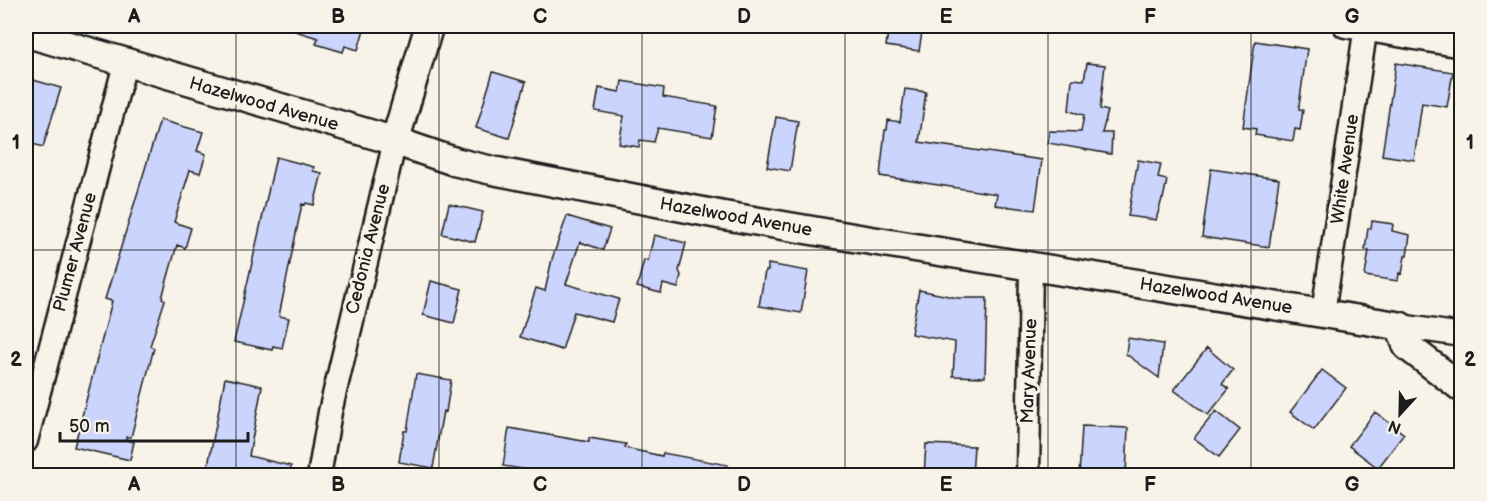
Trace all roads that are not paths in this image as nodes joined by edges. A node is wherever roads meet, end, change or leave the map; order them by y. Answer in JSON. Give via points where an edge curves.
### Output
{"nodes":[{"id":1,"x":429,"y":26,"type":"edge"},
{"id":2,"x":1359,"y":27,"type":"edge"},
{"id":3,"x":26,"y":33,"type":"edge"},
{"id":4,"x":1461,"y":46,"type":"edge"},
{"id":5,"x":125,"y":63,"type":"junction"},
{"id":6,"x":395,"y":141,"type":"junction"},
{"id":7,"x":1031,"y":266,"type":"junction"},
{"id":8,"x":1323,"y":313,"type":"junction"},
{"id":9,"x":1400,"y":326,"type":"junction"},
{"id":10,"x":1461,"y":335,"type":"edge"},
{"id":11,"x":1461,"y":388,"type":"edge"},
{"id":12,"x":26,"y":441,"type":"edge"},
{"id":13,"x":320,"y":476,"type":"edge"},
{"id":14,"x":1028,"y":476,"type":"edge"}],
"edges":[{"from":1,"to":6,"type":"street","name":"Cedonia Avenue"},
{"from":2,"to":4,"type":"street"},
{"from":2,"to":8,"type":"street","name":"White Avenue"},
{"from":3,"to":5,"type":"street","name":"Hazelwood Avenue"},
{"from":5,"to":6,"type":"street","name":"Hazelwood Avenue"},
{"from":5,"to":12,"type":"street","name":"Plumer Avenue"},
{"from":6,"to":7,"type":"street","name":"Hazelwood Avenue","via":[[456,162],[558,183]]},
{"from":6,"to":13,"type":"street","name":"Cedonia Avenue","via":[[330,412]]},
{"from":7,"to":8,"type":"street","name":"Hazelwood Avenue"},
{"from":7,"to":14,"type":"street","name":"Mary Avenue"},
{"from":8,"to":9,"type":"street","name":"Hazelwood Avenue"},
{"from":9,"to":10,"type":"street","name":"Hazelwood Avenue"},
{"from":9,"to":11,"type":"street","via":[[1407,346]]}]}
